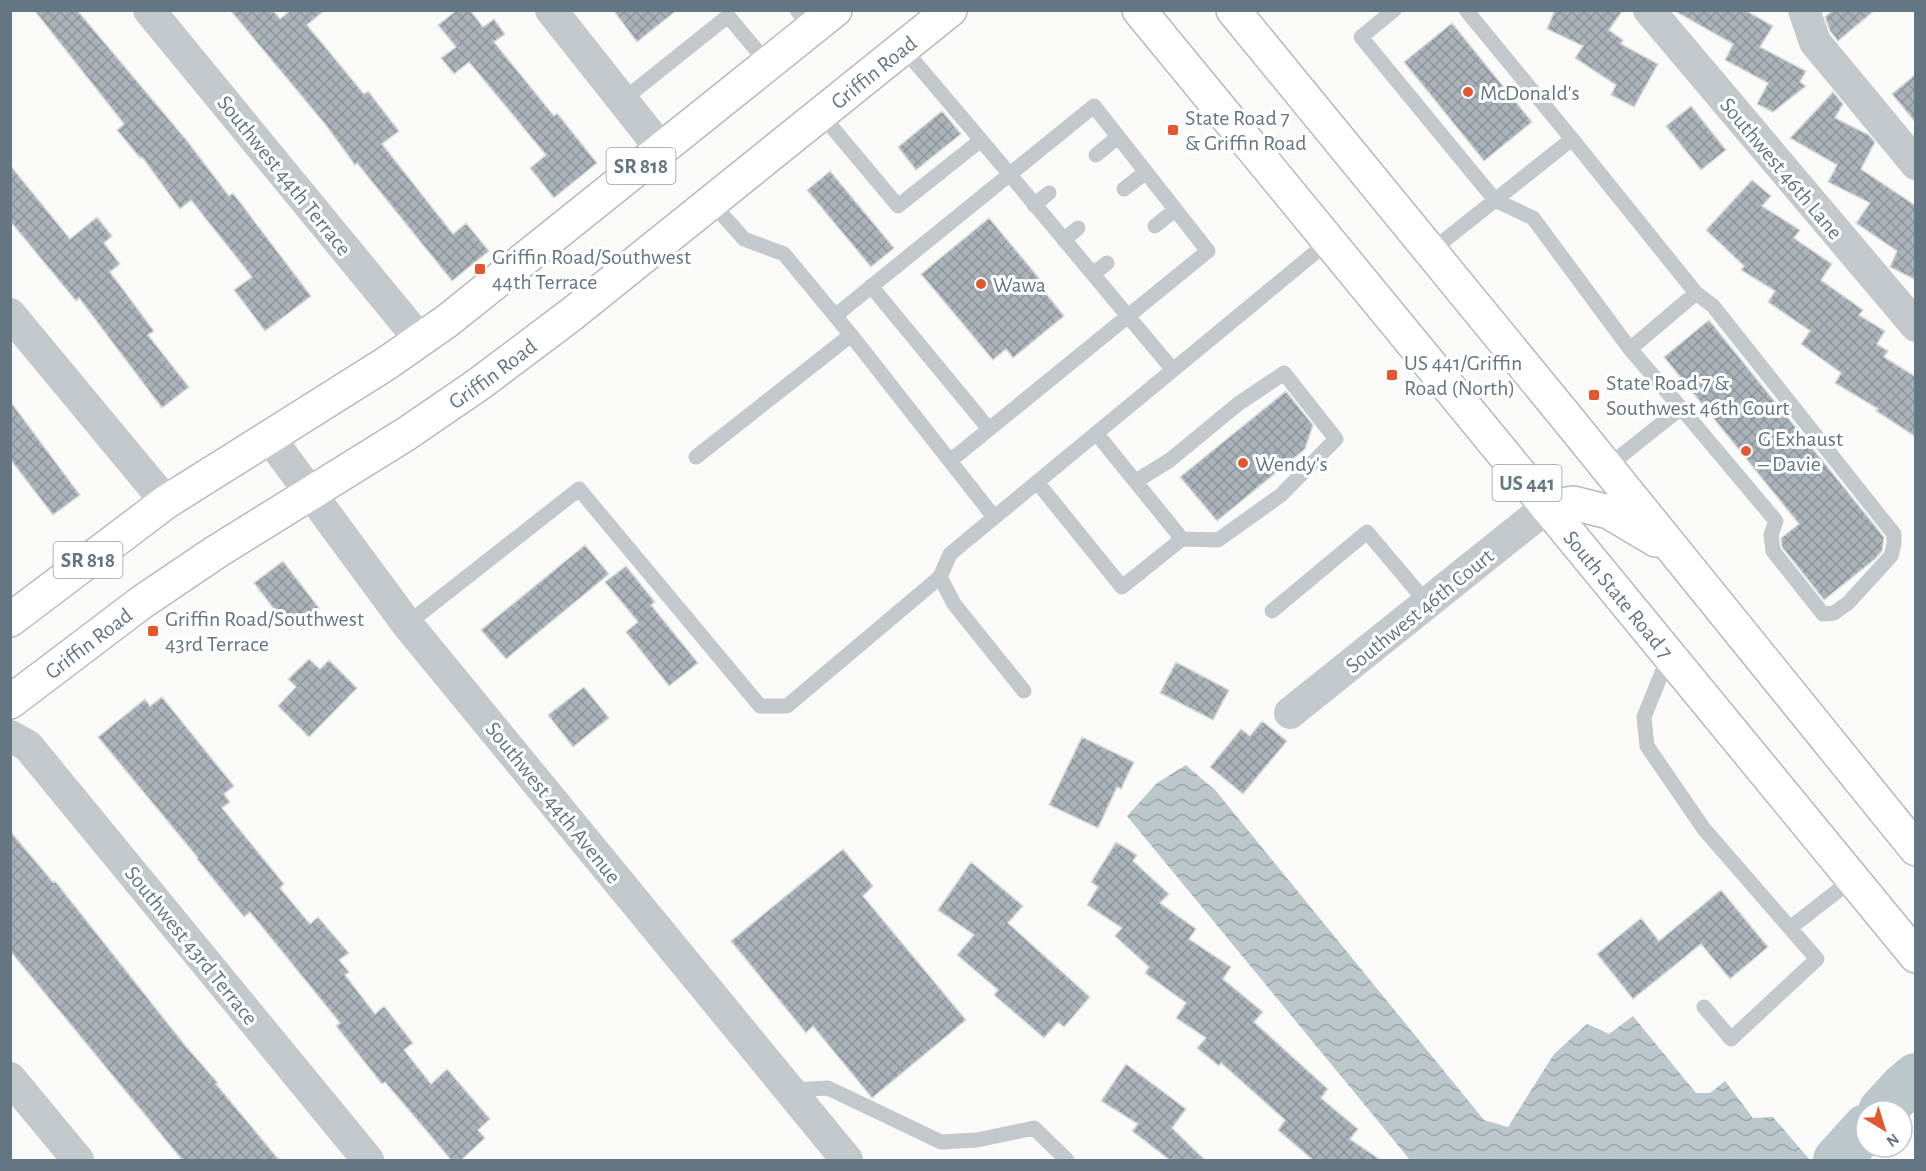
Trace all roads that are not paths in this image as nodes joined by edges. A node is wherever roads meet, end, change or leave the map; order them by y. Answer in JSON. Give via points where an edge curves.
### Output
{"nodes":[{"id":1,"x":149,"y":10,"type":"edge"},
{"id":2,"x":551,"y":10,"type":"edge"},
{"id":3,"x":950,"y":10,"type":"edge"},
{"id":4,"x":1139,"y":10,"type":"edge"},
{"id":5,"x":1394,"y":10,"type":"edge"},
{"id":6,"x":1466,"y":10,"type":"edge"},
{"id":7,"x":1649,"y":10,"type":"edge"},
{"id":8,"x":1804,"y":10,"type":"edge"},
{"id":9,"x":1244,"y":14,"type":"edge"},
{"id":10,"x":815,"y":17,"type":"edge"},
{"id":11,"x":903,"y":48,"type":"junction"},
{"id":12,"x":768,"y":64,"type":"junction"},
{"id":13,"x":622,"y":100,"type":"junction"},
{"id":14,"x":821,"y":114,"type":"junction"},
{"id":15,"x":1118,"y":137,"type":"junction"},
{"id":16,"x":1572,"y":139,"type":"junction"},
{"id":17,"x":981,"y":140,"type":"junction"},
{"id":18,"x":662,"y":150,"type":"junction"},
{"id":19,"x":1096,"y":155,"type":"dead end"},
{"id":20,"x":1916,"y":164,"type":"edge"},
{"id":21,"x":1146,"y":172,"type":"junction"},
{"id":22,"x":1008,"y":175,"type":"junction"},
{"id":23,"x":1124,"y":189,"type":"dead end"},
{"id":24,"x":1049,"y":193,"type":"dead end"},
{"id":25,"x":1495,"y":200,"type":"junction"},
{"id":26,"x":711,"y":202,"type":"junction"},
{"id":27,"x":1034,"y":206,"type":"junction"},
{"id":28,"x":1175,"y":210,"type":"junction"},
{"id":29,"x":1155,"y":226,"type":"dead end"},
{"id":30,"x":1078,"y":228,"type":"dead end"},
{"id":31,"x":1064,"y":240,"type":"junction"},
{"id":32,"x":1328,"y":242,"type":"junction"},
{"id":33,"x":1431,"y":251,"type":"junction"},
{"id":34,"x":1107,"y":263,"type":"dead end"},
{"id":35,"x":1093,"y":274,"type":"junction"},
{"id":36,"x":871,"y":286,"type":"junction"},
{"id":37,"x":1696,"y":293,"type":"junction"},
{"id":38,"x":10,"y":314,"type":"edge"},
{"id":39,"x":1127,"y":315,"type":"junction"},
{"id":40,"x":835,"y":316,"type":"junction"},
{"id":41,"x":1916,"y":326,"type":"edge"},
{"id":42,"x":851,"y":336,"type":"junction"},
{"id":43,"x":420,"y":340,"type":"junction"},
{"id":44,"x":1630,"y":350,"type":"junction"},
{"id":45,"x":1173,"y":370,"type":"junction"},
{"id":46,"x":1682,"y":408,"type":"junction"},
{"id":47,"x":989,"y":429,"type":"junction"},
{"id":48,"x":1096,"y":433,"type":"junction"},
{"id":49,"x":269,"y":437,"type":"junction"},
{"id":50,"x":696,"y":457,"type":"dead end"},
{"id":51,"x":950,"y":461,"type":"junction"},
{"id":52,"x":1607,"y":467,"type":"junction"},
{"id":53,"x":1137,"y":481,"type":"junction"},
{"id":54,"x":1037,"y":483,"type":"junction"},
{"id":55,"x":311,"y":494,"type":"junction"},
{"id":56,"x":166,"y":502,"type":"junction"},
{"id":57,"x":1547,"y":507,"type":"junction"},
{"id":58,"x":994,"y":517,"type":"junction"},
{"id":59,"x":1182,"y":539,"type":"junction"},
{"id":60,"x":1676,"y":552,"type":"junction"},
{"id":61,"x":940,"y":577,"type":"junction"},
{"id":62,"x":1427,"y":603,"type":"junction"},
{"id":63,"x":1272,"y":611,"type":"dead end"},
{"id":64,"x":10,"y":620,"type":"edge"},
{"id":65,"x":407,"y":624,"type":"junction"},
{"id":66,"x":1669,"y":655,"type":"junction"},
{"id":67,"x":1024,"y":691,"type":"dead end"},
{"id":68,"x":10,"y":702,"type":"edge"},
{"id":69,"x":1290,"y":713,"type":"dead end"},
{"id":70,"x":10,"y":736,"type":"edge"},
{"id":71,"x":1916,"y":849,"type":"edge"},
{"id":72,"x":1853,"y":879,"type":"junction"},
{"id":73,"x":1790,"y":928,"type":"junction"},
{"id":74,"x":1916,"y":956,"type":"edge"},
{"id":75,"x":1704,"y":1007,"type":"dead end"},
{"id":76,"x":10,"y":1078,"type":"edge"},
{"id":77,"x":790,"y":1090,"type":"junction"},
{"id":78,"x":78,"y":1161,"type":"edge"},
{"id":79,"x":369,"y":1161,"type":"edge"},
{"id":80,"x":848,"y":1161,"type":"edge"},
{"id":81,"x":1067,"y":1161,"type":"edge"}],
"edges":[{"from":1,"to":43,"type":"street","name":"Southwest 44th Terrace"},
{"from":2,"to":13,"type":"street"},
{"from":3,"to":11,"type":"main road","name":"Griffin Road","number":"SR 818"},
{"from":4,"to":32,"type":"main road","name":"South State Road 7","number":"US 441"},
{"from":5,"to":25,"type":"lane","via":[[1361,37]]},
{"from":6,"to":16,"type":"lane"},
{"from":7,"to":41,"type":"street","name":"Southwest 46th Lane"},
{"from":8,"to":20,"type":"street","via":[[1815,42]]},
{"from":9,"to":33,"type":"main road"},
{"from":10,"to":12,"type":"main road","number":"SR 818"},
{"from":11,"to":14,"type":"main road","name":"Griffin Road","number":"SR 818"},
{"from":11,"to":17,"type":"lane"},
{"from":12,"to":13,"type":"lane","via":[[728,16]]},
{"from":12,"to":18,"type":"main road","number":"SR 818"},
{"from":13,"to":18,"type":"street"},
{"from":14,"to":17,"type":"lane","via":[[898,207]]},
{"from":14,"to":26,"type":"main road","name":"Griffin Road","number":"SR 818"},
{"from":15,"to":19,"type":"lane"},
{"from":15,"to":21,"type":"lane"},
{"from":15,"to":22,"type":"lane","via":[[1094,106]]},
{"from":16,"to":25,"type":"lane"},
{"from":16,"to":37,"type":"lane"},
{"from":17,"to":22,"type":"lane"},
{"from":18,"to":43,"type":"main road","number":"SR 818"},
{"from":21,"to":23,"type":"lane"},
{"from":21,"to":28,"type":"lane"},
{"from":22,"to":27,"type":"lane"},
{"from":22,"to":36,"type":"lane"},
{"from":24,"to":27,"type":"lane"},
{"from":25,"to":33,"type":"lane"},
{"from":25,"to":44,"type":"lane","via":[[1533,218]]},
{"from":26,"to":40,"type":"lane","via":[[744,239],[784,254]]},
{"from":26,"to":55,"type":"main road","name":"Griffin Road","number":"SR 818","via":[[479,384]]},
{"from":27,"to":31,"type":"lane"},
{"from":28,"to":29,"type":"lane"},
{"from":28,"to":39,"type":"lane","via":[[1208,251]]},
{"from":30,"to":31,"type":"lane"},
{"from":31,"to":35,"type":"lane"},
{"from":32,"to":45,"type":"lane"},
{"from":32,"to":57,"type":"main road","name":"South State Road 7","number":"US 441"},
{"from":33,"to":52,"type":"main road"},
{"from":34,"to":35,"type":"lane"},
{"from":35,"to":39,"type":"lane"},
{"from":36,"to":40,"type":"lane"},
{"from":36,"to":47,"type":"lane"},
{"from":37,"to":44,"type":"lane"},
{"from":37,"to":46,"type":"lane","via":[[1713,306],[1894,534],[1891,556],[1848,603],[1834,613],[1823,614],[1773,551],[1771,535],[1776,521]]},
{"from":38,"to":56,"type":"street"},
{"from":39,"to":45,"type":"lane"},
{"from":39,"to":47,"type":"lane"},
{"from":40,"to":42,"type":"lane"},
{"from":42,"to":50,"type":"lane"},
{"from":42,"to":51,"type":"lane"},
{"from":43,"to":49,"type":"main road","number":"SR 818"},
{"from":44,"to":46,"type":"lane"},
{"from":45,"to":48,"type":"lane"},
{"from":46,"to":52,"type":"lane"},
{"from":47,"to":51,"type":"lane"},
{"from":48,"to":53,"type":"lane"},
{"from":48,"to":54,"type":"lane"},
{"from":49,"to":55,"type":"street","name":"Southwest 44th Avenue"},
{"from":49,"to":56,"type":"main road","number":"SR 818"},
{"from":51,"to":58,"type":"lane"},
{"from":52,"to":60,"type":"main road"},
{"from":53,"to":59,"type":"lane"},
{"from":53,"to":59,"type":"lane","via":[[1284,373],[1336,439],[1281,495],[1218,540]]},
{"from":54,"to":58,"type":"lane"},
{"from":54,"to":59,"type":"lane","via":[[1122,587]]},
{"from":55,"to":65,"type":"street","name":"Southwest 44th Avenue"},
{"from":55,"to":68,"type":"main road","name":"Griffin Road","number":"SR 818","via":[[142,602]]},
{"from":56,"to":64,"type":"main road","number":"SR 818"},
{"from":57,"to":60,"type":"main road","via":[[1574,503],[1608,512]]},
{"from":57,"to":62,"type":"street","name":"Southwest 46th Court"},
{"from":57,"to":66,"type":"main road","name":"South State Road 7","number":"US 441"},
{"from":58,"to":61,"type":"lane","via":[[950,555]]},
{"from":60,"to":71,"type":"main road"},
{"from":61,"to":65,"type":"lane","via":[[787,706],[760,706],[614,519],[579,489]]},
{"from":61,"to":67,"type":"lane","via":[[954,604]]},
{"from":62,"to":63,"type":"lane","via":[[1367,532]]},
{"from":62,"to":69,"type":"street","name":"Southwest 46th Court"},
{"from":65,"to":77,"type":"street","name":"Southwest 44th Avenue"},
{"from":66,"to":72,"type":"main road","name":"South State Road 7","number":"US 441"},
{"from":66,"to":73,"type":"lane","via":[[1644,717],[1647,746],[1704,830]]},
{"from":70,"to":79,"type":"street","name":"Southwest 43rd Terrace","via":[[28,746]]},
{"from":72,"to":73,"type":"lane"},
{"from":72,"to":74,"type":"main road","name":"South State Road 7","number":"US 441"},
{"from":73,"to":75,"type":"lane","via":[[1817,959],[1731,1039]]},
{"from":76,"to":78,"type":"street"},
{"from":77,"to":80,"type":"street","name":"Southwest 44th Avenue"},
{"from":77,"to":81,"type":"lane","via":[[828,1088],[941,1142],[977,1140],[1034,1128]]}]}
